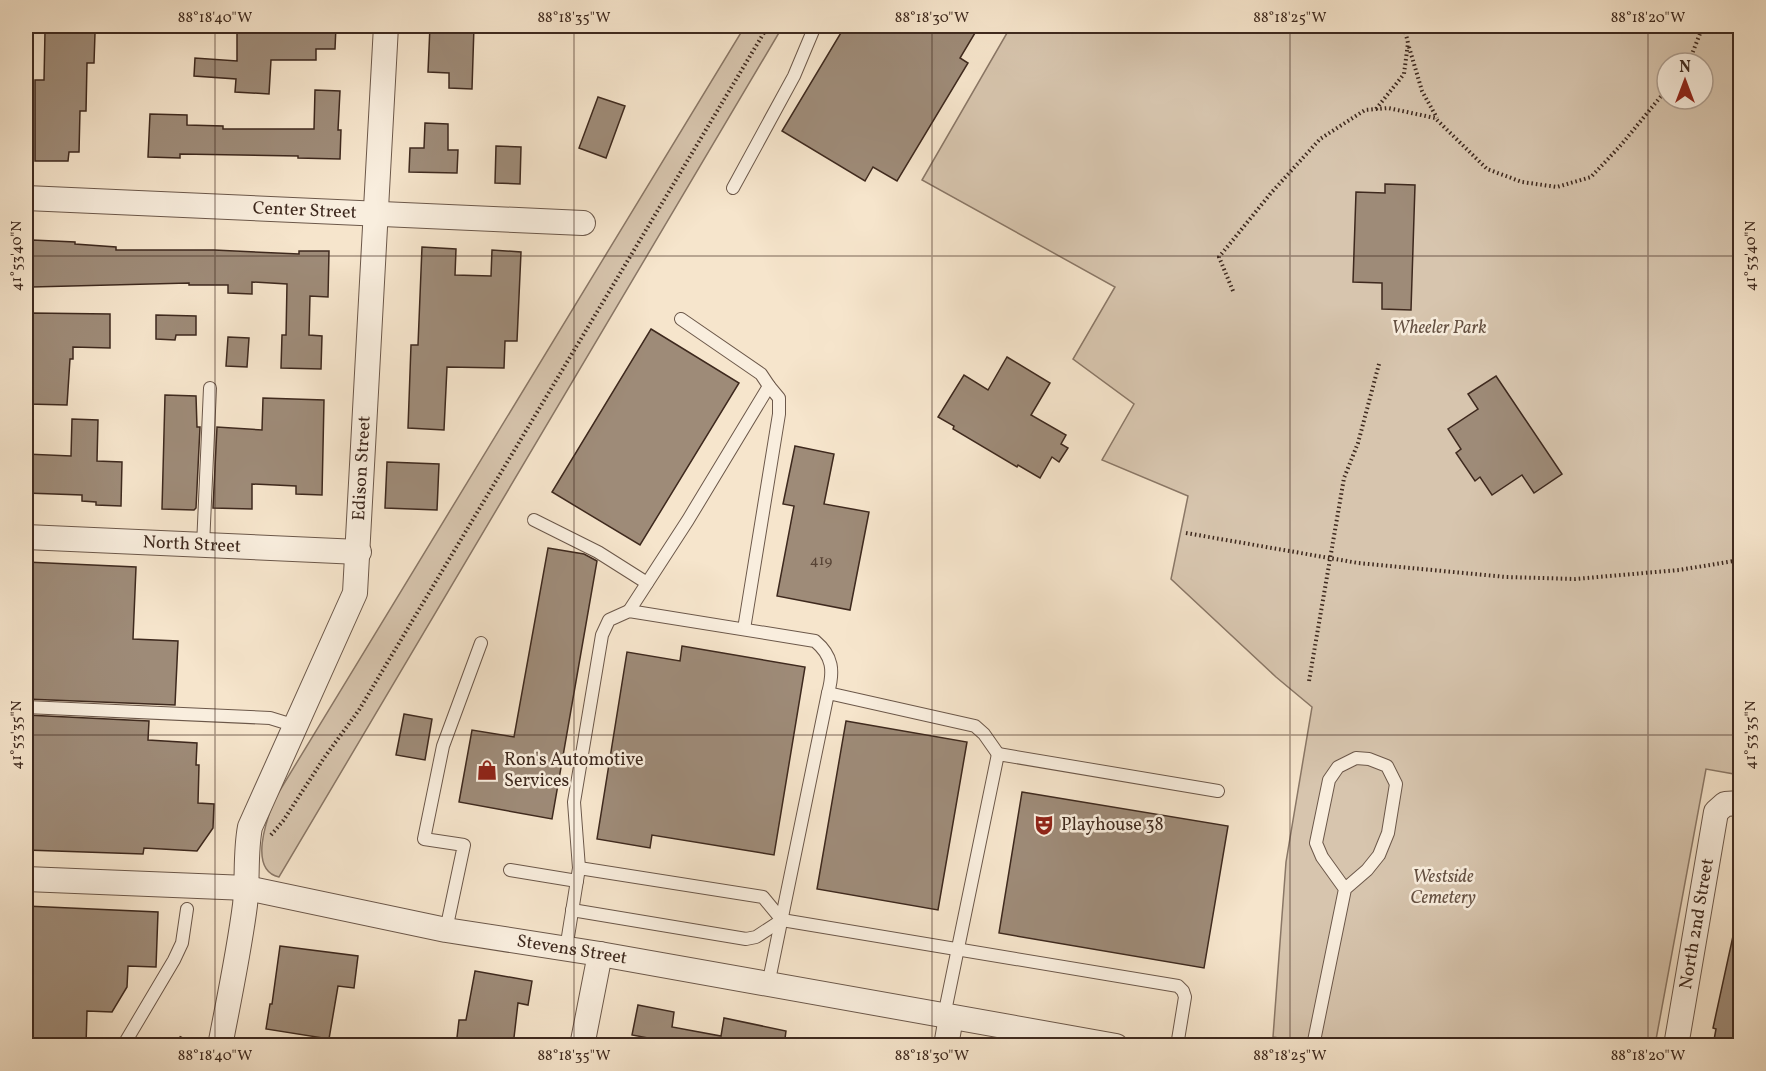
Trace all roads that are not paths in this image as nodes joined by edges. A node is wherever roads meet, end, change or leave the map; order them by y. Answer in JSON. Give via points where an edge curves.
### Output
{"nodes":[{"id":1,"x":386,"y":26,"type":"edge"},
{"id":2,"x":815,"y":26,"type":"edge"},
{"id":3,"x":734,"y":188,"type":"dead end"},
{"id":4,"x":26,"y":198,"type":"edge"},
{"id":5,"x":375,"y":213,"type":"junction"},
{"id":6,"x":583,"y":223,"type":"dead end"},
{"id":7,"x":681,"y":319,"type":"dead end"},
{"id":8,"x":769,"y":386,"type":"junction"},
{"id":9,"x":210,"y":388,"type":"dead end"},
{"id":10,"x":534,"y":520,"type":"dead end"},
{"id":11,"x":26,"y":537,"type":"edge"},
{"id":12,"x":203,"y":546,"type":"junction"},
{"id":13,"x":359,"y":552,"type":"junction"},
{"id":14,"x":647,"y":583,"type":"junction"},
{"id":15,"x":629,"y":611,"type":"junction"},
{"id":16,"x":744,"y":629,"type":"junction"},
{"id":17,"x":481,"y":643,"type":"dead end"},
{"id":18,"x":828,"y":693,"type":"junction"},
{"id":19,"x":26,"y":707,"type":"edge"},
{"id":20,"x":296,"y":726,"type":"junction"},
{"id":21,"x":998,"y":754,"type":"junction"},
{"id":22,"x":1218,"y":791,"type":"dead end"},
{"id":23,"x":1733,"y":803,"type":"edge"},
{"id":24,"x":579,"y":868,"type":"junction"},
{"id":25,"x":510,"y":870,"type":"dead end"},
{"id":26,"x":26,"y":879,"type":"edge"},
{"id":27,"x":577,"y":881,"type":"junction"},
{"id":28,"x":247,"y":888,"type":"junction"},
{"id":29,"x":1345,"y":889,"type":"junction"},
{"id":30,"x":187,"y":909,"type":"dead end"},
{"id":31,"x":572,"y":910,"type":"junction"},
{"id":32,"x":782,"y":920,"type":"junction"},
{"id":33,"x":446,"y":930,"type":"junction"},
{"id":34,"x":566,"y":949,"type":"junction"},
{"id":35,"x":957,"y":949,"type":"junction"},
{"id":36,"x":600,"y":954,"type":"junction"},
{"id":37,"x":768,"y":984,"type":"junction"},
{"id":38,"x":948,"y":1017,"type":"junction"},
{"id":39,"x":123,"y":1046,"type":"edge"},
{"id":40,"x":220,"y":1046,"type":"edge"},
{"id":41,"x":582,"y":1046,"type":"edge"},
{"id":42,"x":946,"y":1046,"type":"edge"},
{"id":43,"x":1116,"y":1046,"type":"edge"},
{"id":44,"x":1177,"y":1046,"type":"edge"},
{"id":45,"x":1313,"y":1046,"type":"edge"},
{"id":46,"x":1676,"y":1046,"type":"edge"}],
"edges":[{"from":1,"to":5,"type":"street","name":"Edison Street"},
{"from":2,"to":3,"type":"lane","via":[[794,76]]},
{"from":4,"to":5,"type":"street","name":"Center Street"},
{"from":5,"to":6,"type":"street","name":"Center Street"},
{"from":5,"to":13,"type":"street","name":"Edison Street"},
{"from":7,"to":8,"type":"lane","via":[[761,374]]},
{"from":8,"to":14,"type":"lane"},
{"from":8,"to":16,"type":"lane","via":[[779,398],[779,414]]},
{"from":9,"to":12,"type":"lane"},
{"from":10,"to":14,"type":"lane","via":[[598,552]]},
{"from":11,"to":12,"type":"street","name":"North Street"},
{"from":12,"to":13,"type":"street","name":"North Street"},
{"from":13,"to":20,"type":"street","name":"Edison Street","via":[[355,593]]},
{"from":14,"to":15,"type":"lane"},
{"from":15,"to":16,"type":"lane"},
{"from":15,"to":24,"type":"lane","via":[[609,620],[602,635],[574,802]]},
{"from":16,"to":18,"type":"lane","via":[[815,641],[826,650],[831,664]]},
{"from":17,"to":33,"type":"lane","via":[[443,746],[424,839],[464,845]]},
{"from":18,"to":21,"type":"lane","via":[[975,726]]},
{"from":18,"to":32,"type":"lane"},
{"from":19,"to":20,"type":"lane","via":[[270,718]]},
{"from":20,"to":28,"type":"street","name":"Edison Street","via":[[250,828]]},
{"from":21,"to":22,"type":"lane"},
{"from":21,"to":35,"type":"lane"},
{"from":23,"to":46,"type":"street","name":"North 2nd Street","via":[[1716,812]]},
{"from":24,"to":27,"type":"lane"},
{"from":24,"to":32,"type":"lane","via":[[763,897]]},
{"from":25,"to":27,"type":"lane"},
{"from":26,"to":28,"type":"street","name":"Stevens Street"},
{"from":27,"to":31,"type":"lane"},
{"from":28,"to":33,"type":"street","name":"Stevens Street"},
{"from":28,"to":40,"type":"street","name":"Edison Street"},
{"from":29,"to":29,"type":"lane","via":[[1316,843],[1329,780],[1338,767],[1356,758],[1369,759],[1387,766],[1396,784],[1388,833],[1379,855]]},
{"from":29,"to":45,"type":"lane"},
{"from":30,"to":39,"type":"lane","via":[[182,943]]},
{"from":31,"to":32,"type":"lane","via":[[746,939]]},
{"from":31,"to":34,"type":"lane"},
{"from":32,"to":35,"type":"lane"},
{"from":32,"to":37,"type":"lane"},
{"from":33,"to":34,"type":"street","name":"Stevens Street"},
{"from":34,"to":36,"type":"street","name":"Stevens Street"},
{"from":35,"to":38,"type":"lane"},
{"from":35,"to":44,"type":"lane","via":[[1178,986],[1185,997]]},
{"from":36,"to":37,"type":"street","name":"Stevens Street"},
{"from":36,"to":41,"type":"street"},
{"from":37,"to":38,"type":"street","name":"Stevens Street"},
{"from":38,"to":42,"type":"street"},
{"from":38,"to":43,"type":"street","name":"Stevens Street"}]}
